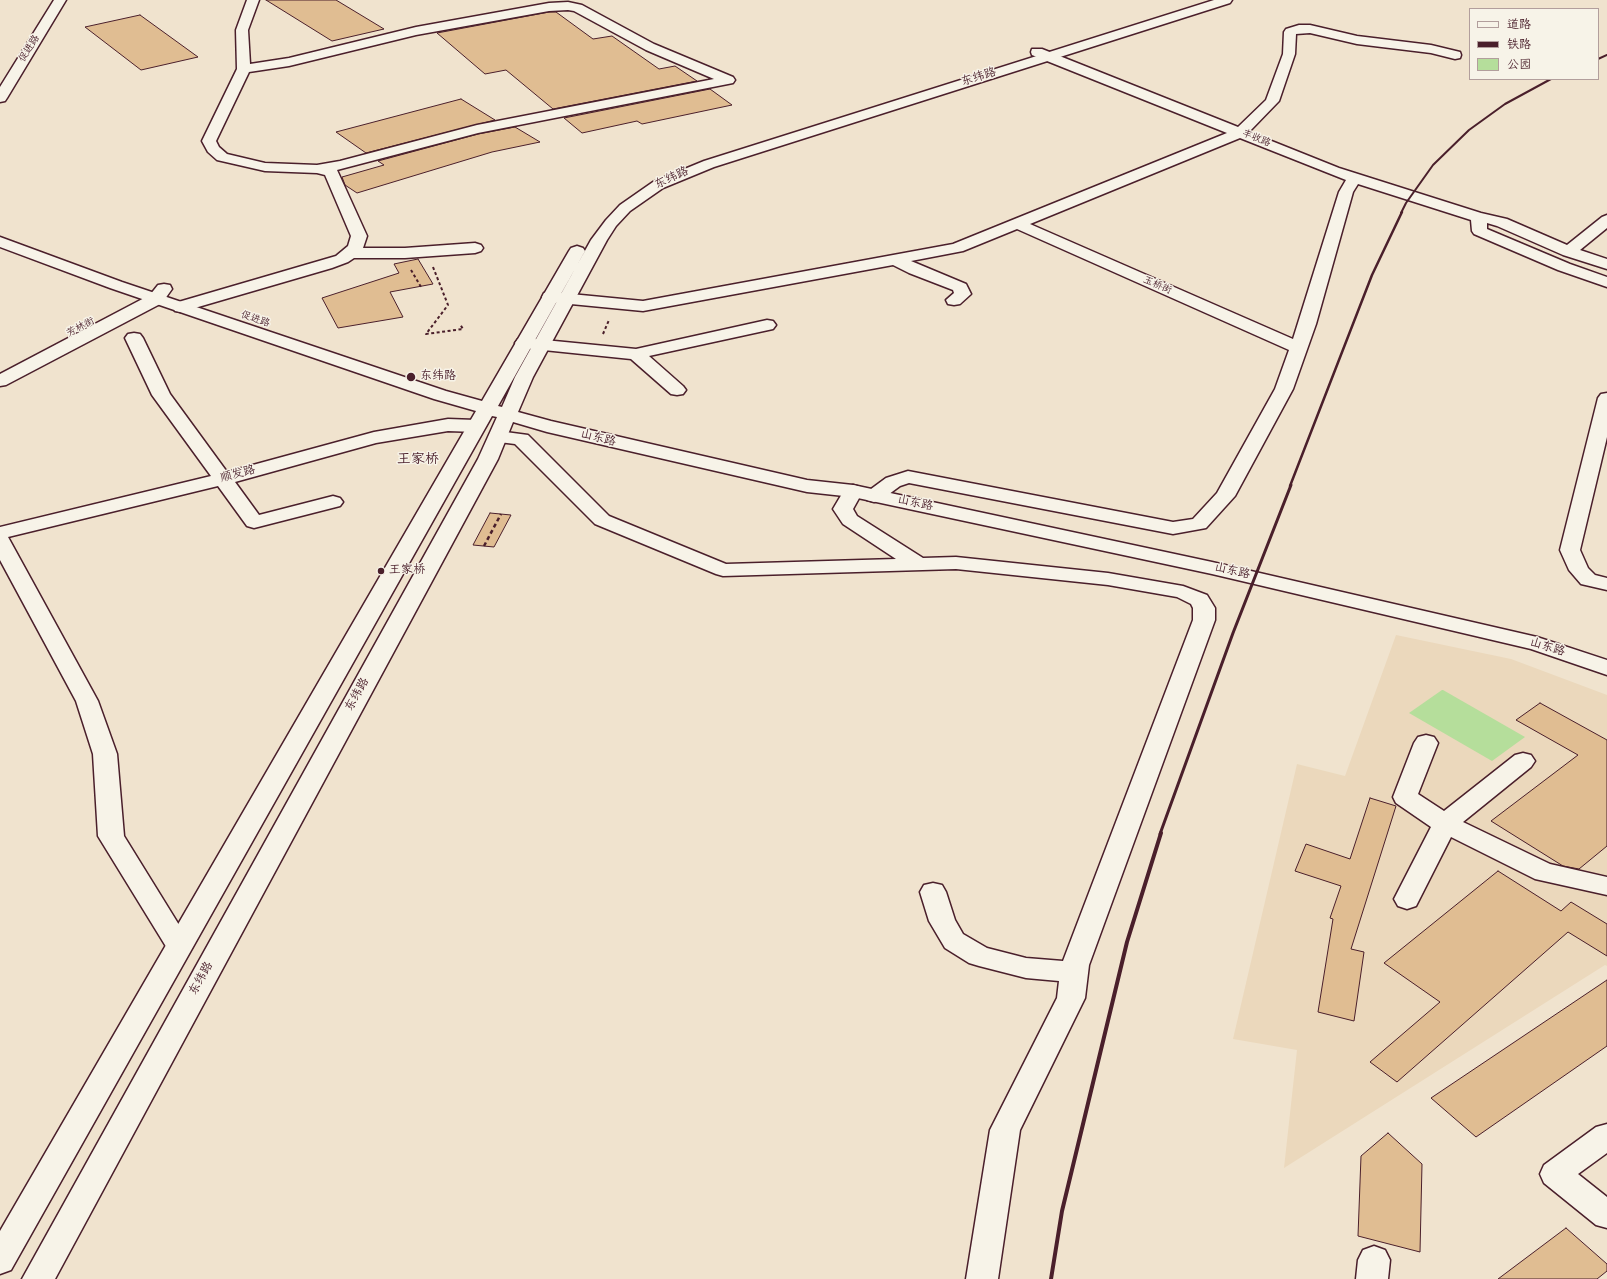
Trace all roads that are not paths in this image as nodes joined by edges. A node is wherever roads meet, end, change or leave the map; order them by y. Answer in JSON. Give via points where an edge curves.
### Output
{"nodes":[{"id":1,"x":48,"y":0,"type":"edge"},
{"id":2,"x":60,"y":0,"type":"edge"},
{"id":3,"x":254,"y":0,"type":"edge"},
{"id":4,"x":1205,"y":0,"type":"edge"},
{"id":5,"x":1226,"y":0,"type":"edge"},
{"id":6,"x":1042,"y":54,"type":"junction"},
{"id":7,"x":1455,"y":55,"type":"dead end"},
{"id":8,"x":244,"y":69,"type":"junction"},
{"id":9,"x":0,"y":75,"type":"edge"},
{"id":10,"x":0,"y":98,"type":"edge"},
{"id":11,"x":1240,"y":133,"type":"junction"},
{"id":12,"x":317,"y":169,"type":"junction"},
{"id":13,"x":1354,"y":178,"type":"junction"},
{"id":14,"x":1478,"y":217,"type":"junction"},
{"id":15,"x":596,"y":220,"type":"dead end"},
{"id":16,"x":1607,"y":220,"type":"edge"},
{"id":17,"x":1016,"y":223,"type":"junction"},
{"id":18,"x":0,"y":230,"type":"edge"},
{"id":19,"x":584,"y":238,"type":"dead end"},
{"id":20,"x":0,"y":242,"type":"edge"},
{"id":21,"x":475,"y":248,"type":"dead end"},
{"id":22,"x":1569,"y":252,"type":"junction"},
{"id":23,"x":350,"y":254,"type":"junction"},
{"id":24,"x":894,"y":259,"type":"junction"},
{"id":25,"x":1607,"y":264,"type":"edge"},
{"id":26,"x":1607,"y":282,"type":"edge"},
{"id":27,"x":155,"y":294,"type":"junction"},
{"id":28,"x":550,"y":297,"type":"junction"},
{"id":29,"x":567,"y":298,"type":"junction"},
{"id":30,"x":954,"y":300,"type":"dead end"},
{"id":31,"x":201,"y":301,"type":"junction"},
{"id":32,"x":181,"y":307,"type":"junction"},
{"id":33,"x":767,"y":325,"type":"dead end"},
{"id":34,"x":134,"y":338,"type":"dead end"},
{"id":35,"x":524,"y":343,"type":"junction"},
{"id":36,"x":542,"y":345,"type":"junction"},
{"id":37,"x":1298,"y":348,"type":"junction"},
{"id":38,"x":636,"y":354,"type":"junction"},
{"id":39,"x":0,"y":371,"type":"edge"},
{"id":40,"x":0,"y":380,"type":"edge"},
{"id":41,"x":677,"y":390,"type":"dead end"},
{"id":42,"x":1607,"y":398,"type":"edge"},
{"id":43,"x":495,"y":415,"type":"junction"},
{"id":44,"x":224,"y":479,"type":"junction"},
{"id":45,"x":853,"y":491,"type":"junction"},
{"id":46,"x":874,"y":496,"type":"junction"},
{"id":47,"x":333,"y":502,"type":"dead end"},
{"id":48,"x":0,"y":533,"type":"edge"},
{"id":49,"x":0,"y":541,"type":"edge"},
{"id":50,"x":919,"y":564,"type":"junction"},
{"id":51,"x":1607,"y":584,"type":"edge"},
{"id":52,"x":1607,"y":668,"type":"edge"},
{"id":53,"x":1426,"y":743,"type":"dead end"},
{"id":54,"x":1523,"y":761,"type":"dead end"},
{"id":55,"x":1445,"y":824,"type":"junction"},
{"id":56,"x":1607,"y":886,"type":"edge"},
{"id":57,"x":933,"y":892,"type":"dead end"},
{"id":58,"x":1407,"y":900,"type":"dead end"},
{"id":59,"x":179,"y":946,"type":"junction"},
{"id":60,"x":1074,"y":972,"type":"junction"},
{"id":61,"x":1607,"y":1136,"type":"edge"},
{"id":62,"x":1607,"y":1216,"type":"edge"},
{"id":63,"x":0,"y":1260,"type":"edge"},
{"id":64,"x":38,"y":1279,"type":"edge"},
{"id":65,"x":982,"y":1279,"type":"edge"}],
"edges":[{"from":1,"to":9,"type":"street","name":"促进路"},
{"from":2,"to":10,"type":"street","name":"促进路"},
{"from":3,"to":8,"type":"street","via":[[242,30]]},
{"from":4,"to":6,"type":"street","name":"东纬路"},
{"from":5,"to":6,"type":"street","name":"东纬路"},
{"from":6,"to":11,"type":"street","name":"丰收路"},
{"from":6,"to":15,"type":"street","name":"东纬路","via":[[737,146],[672,169],[626,192]]},
{"from":6,"to":29,"type":"street","name":"东纬路","via":[[746,151],[658,185],[625,208],[611,223]]},
{"from":7,"to":11,"type":"street","via":[[1431,49],[1357,40],[1310,29],[1290,32],[1289,54],[1272,101]]},
{"from":8,"to":12,"type":"street","via":[[211,135],[209,141],[213,149],[222,157],[266,167]]},
{"from":8,"to":12,"type":"street","via":[[289,62],[416,31],[549,7],[568,6],[578,8],[650,47],[728,80],[477,129]]},
{"from":11,"to":13,"type":"street","name":"丰收路"},
{"from":11,"to":17,"type":"street"},
{"from":12,"to":23,"type":"street","via":[[331,172],[359,236]]},
{"from":13,"to":14,"type":"street","name":"丰收路"},
{"from":13,"to":37,"type":"street","via":[[1346,192]]},
{"from":14,"to":22,"type":"street","name":"丰收路","via":[[1502,222]]},
{"from":14,"to":26,"type":"street","via":[[1480,231],[1564,267]]},
{"from":16,"to":22,"type":"street"},
{"from":17,"to":24,"type":"street","via":[[957,248]]},
{"from":17,"to":37,"type":"street","name":"玉桥街"},
{"from":18,"to":27,"type":"street","name":"促进路"},
{"from":19,"to":28,"type":"street","name":"东纬路"},
{"from":20,"to":27,"type":"street","name":"促进路"},
{"from":21,"to":23,"type":"street"},
{"from":22,"to":25,"type":"street","name":"丰收路"},
{"from":23,"to":31,"type":"street","via":[[342,260]]},
{"from":24,"to":29,"type":"street","via":[[643,306]]},
{"from":24,"to":30,"type":"street","via":[[960,287],[963,294]]},
{"from":27,"to":31,"type":"street","name":"促进路"},
{"from":27,"to":32,"type":"street","name":"促进路"},
{"from":27,"to":39,"type":"street","name":"芳林街"},
{"from":27,"to":40,"type":"street"},
{"from":28,"to":29,"type":"street"},
{"from":28,"to":35,"type":"street","name":"东纬路"},
{"from":29,"to":36,"type":"street","name":"东纬路"},
{"from":31,"to":32,"type":"street"},
{"from":31,"to":43,"type":"street","name":"促进路","via":[[453,387]]},
{"from":32,"to":43,"type":"street","name":"促进路"},
{"from":33,"to":38,"type":"street"},
{"from":34,"to":44,"type":"street","via":[[161,395]]},
{"from":35,"to":36,"type":"street"},
{"from":35,"to":43,"type":"street","name":"东纬路"},
{"from":36,"to":38,"type":"street"},
{"from":36,"to":43,"type":"street","name":"东纬路","via":[[524,377]]},
{"from":37,"to":46,"type":"street","via":[[1284,389],[1225,496],[1199,524],[1173,528],[908,476],[893,482]]},
{"from":38,"to":41,"type":"street"},
{"from":42,"to":51,"type":"street","via":[[1570,550],[1579,570],[1588,580]]},
{"from":43,"to":44,"type":"street","name":"顺发路","via":[[374,438]]},
{"from":43,"to":45,"type":"street","name":"山东路","via":[[807,486]]},
{"from":43,"to":50,"type":"street","via":[[602,520],[723,570]]},
{"from":43,"to":59,"type":"street","name":"东纬路"},
{"from":43,"to":64,"type":"street","name":"东纬路","via":[[488,459]]},
{"from":44,"to":47,"type":"street","via":[[254,522]]},
{"from":44,"to":48,"type":"street","name":"顺发路"},
{"from":45,"to":46,"type":"street","name":"山东路"},
{"from":45,"to":50,"type":"street","via":[[843,509],[850,520]]},
{"from":46,"to":52,"type":"street","name":"山东路","via":[[1212,568],[1463,626],[1537,644]]},
{"from":49,"to":59,"type":"street","via":[[87,701],[105,754],[111,836]]},
{"from":50,"to":60,"type":"street","via":[[956,563],[1108,579],[1183,592],[1199,600],[1204,608],[1204,620]]},
{"from":53,"to":55,"type":"street","via":[[1405,797]]},
{"from":54,"to":55,"type":"street"},
{"from":55,"to":56,"type":"street","via":[[1544,872]]},
{"from":55,"to":58,"type":"street"},
{"from":57,"to":60,"type":"street","via":[[942,921],[954,941],[980,956],[1026,968]]},
{"from":59,"to":63,"type":"street","name":"东纬路"},
{"from":60,"to":65,"type":"street","via":[[1070,998],[1006,1130]]},
{"from":61,"to":62,"type":"street","via":[[1555,1174]]}]}
